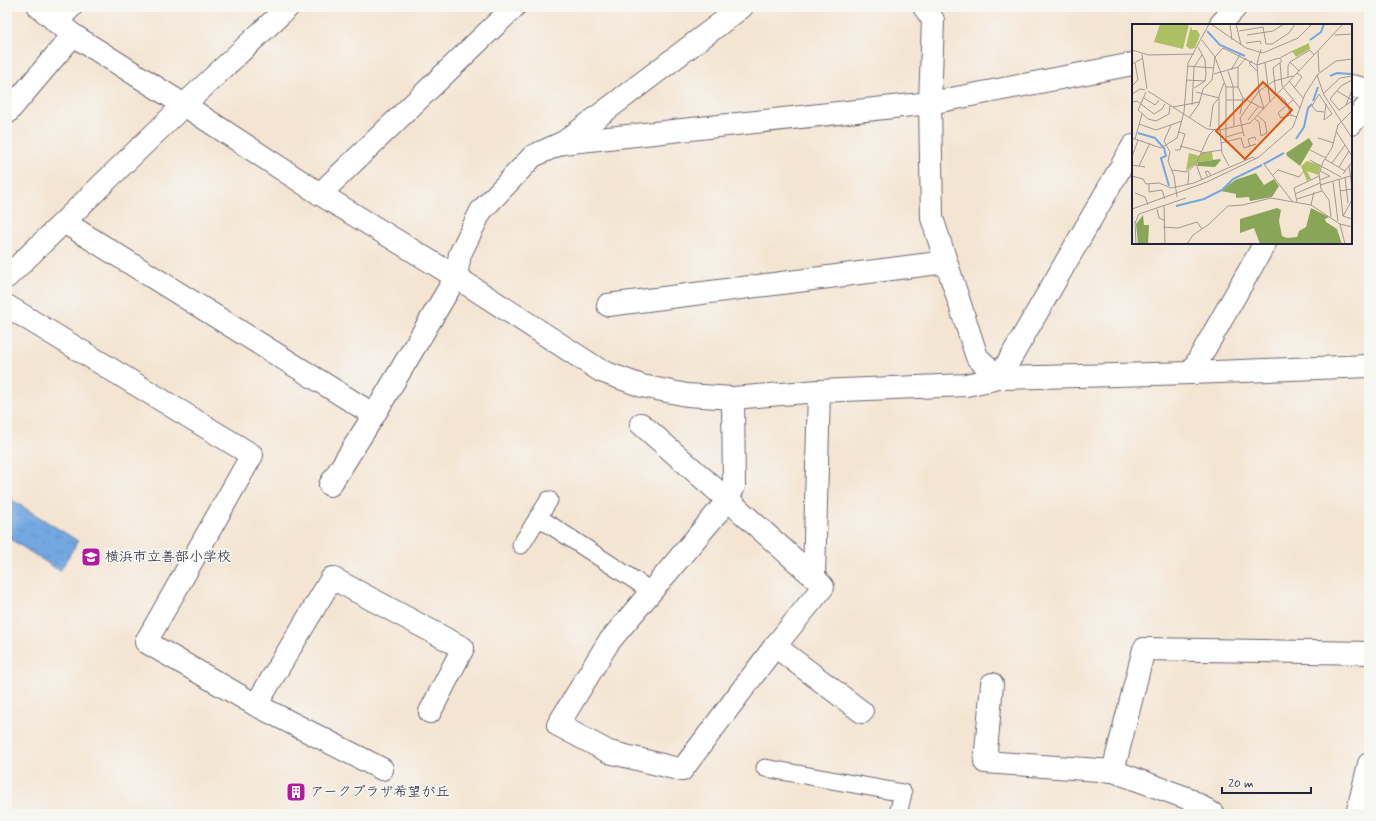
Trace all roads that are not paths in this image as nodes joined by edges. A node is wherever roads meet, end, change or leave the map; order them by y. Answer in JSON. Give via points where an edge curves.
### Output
{"nodes":[{"id":1,"x":39,"y":7,"type":"edge"},
{"id":2,"x":288,"y":7,"type":"edge"},
{"id":3,"x":514,"y":7,"type":"edge"},
{"id":4,"x":742,"y":7,"type":"edge"},
{"id":5,"x":924,"y":7,"type":"edge"},
{"id":6,"x":1236,"y":7,"type":"edge"},
{"id":7,"x":63,"y":14,"type":"edge"},
{"id":8,"x":1221,"y":24,"type":"edge"},
{"id":9,"x":73,"y":35,"type":"junction"},
{"id":10,"x":1132,"y":64,"type":"edge"},
{"id":11,"x":1352,"y":86,"type":"edge"},
{"id":12,"x":1369,"y":90,"type":"edge"},
{"id":13,"x":930,"y":103,"type":"junction"},
{"id":14,"x":1369,"y":104,"type":"edge"},
{"id":15,"x":184,"y":105,"type":"junction"},
{"id":16,"x":7,"y":113,"type":"edge"},
{"id":17,"x":1352,"y":123,"type":"edge"},
{"id":18,"x":562,"y":143,"type":"junction"},
{"id":19,"x":1132,"y":148,"type":"edge"},
{"id":20,"x":320,"y":194,"type":"junction"},
{"id":21,"x":64,"y":222,"type":"junction"},
{"id":22,"x":1264,"y":244,"type":"edge"},
{"id":23,"x":946,"y":262,"type":"junction"},
{"id":24,"x":7,"y":277,"type":"edge"},
{"id":25,"x":456,"y":277,"type":"junction"},
{"id":26,"x":608,"y":304,"type":"dead end"},
{"id":27,"x":7,"y":306,"type":"edge"},
{"id":28,"x":1369,"y":366,"type":"edge"},
{"id":29,"x":1191,"y":373,"type":"junction"},
{"id":30,"x":999,"y":378,"type":"junction"},
{"id":31,"x":819,"y":391,"type":"junction"},
{"id":32,"x":733,"y":398,"type":"junction"},
{"id":33,"x":374,"y":415,"type":"junction"},
{"id":34,"x":641,"y":424,"type":"dead end"},
{"id":35,"x":330,"y":485,"type":"dead end"},
{"id":36,"x":549,"y":500,"type":"dead end"},
{"id":37,"x":728,"y":500,"type":"junction"},
{"id":38,"x":538,"y":517,"type":"junction"},
{"id":39,"x":521,"y":545,"type":"dead end"},
{"id":40,"x":814,"y":577,"type":"junction"},
{"id":41,"x":651,"y":591,"type":"junction"},
{"id":42,"x":775,"y":646,"type":"junction"},
{"id":43,"x":1369,"y":653,"type":"edge"},
{"id":44,"x":992,"y":684,"type":"dead end"},
{"id":45,"x":256,"y":705,"type":"junction"},
{"id":46,"x":430,"y":712,"type":"dead end"},
{"id":47,"x":862,"y":712,"type":"dead end"},
{"id":48,"x":1369,"y":764,"type":"edge"},
{"id":49,"x":765,"y":768,"type":"dead end"},
{"id":50,"x":382,"y":769,"type":"dead end"},
{"id":51,"x":1113,"y":771,"type":"junction"},
{"id":52,"x":898,"y":814,"type":"edge"},
{"id":53,"x":1213,"y":814,"type":"edge"},
{"id":54,"x":1357,"y":814,"type":"edge"}],
"edges":[{"from":1,"to":7,"type":"street"},
{"from":2,"to":15,"type":"street"},
{"from":3,"to":20,"type":"street"},
{"from":4,"to":18,"type":"street"},
{"from":5,"to":13,"type":"street","via":[[933,20]]},
{"from":6,"to":8,"type":"street"},
{"from":7,"to":9,"type":"street"},
{"from":9,"to":15,"type":"street"},
{"from":9,"to":16,"type":"street"},
{"from":10,"to":13,"type":"street"},
{"from":11,"to":12,"type":"street"},
{"from":13,"to":18,"type":"street"},
{"from":13,"to":23,"type":"street","via":[[932,218]]},
{"from":14,"to":17,"type":"street"},
{"from":15,"to":20,"type":"street"},
{"from":15,"to":21,"type":"street"},
{"from":18,"to":25,"type":"street","via":[[533,156],[481,211],[460,254]]},
{"from":19,"to":30,"type":"street"},
{"from":20,"to":25,"type":"street"},
{"from":21,"to":24,"type":"street"},
{"from":21,"to":33,"type":"street"},
{"from":22,"to":29,"type":"street"},
{"from":23,"to":26,"type":"street"},
{"from":23,"to":30,"type":"street","via":[[977,357]]},
{"from":25,"to":32,"type":"street","via":[[581,349],[601,371],[642,386],[687,395]]},
{"from":25,"to":33,"type":"street"},
{"from":27,"to":45,"type":"street","via":[[252,455],[146,642]]},
{"from":28,"to":29,"type":"street"},
{"from":29,"to":30,"type":"street"},
{"from":30,"to":31,"type":"street","via":[[966,385]]},
{"from":31,"to":32,"type":"street"},
{"from":31,"to":40,"type":"street"},
{"from":32,"to":37,"type":"street","via":[[734,486]]},
{"from":33,"to":35,"type":"street"},
{"from":34,"to":37,"type":"street"},
{"from":36,"to":38,"type":"lane"},
{"from":37,"to":40,"type":"street"},
{"from":37,"to":41,"type":"street"},
{"from":38,"to":39,"type":"lane"},
{"from":38,"to":41,"type":"lane"},
{"from":40,"to":42,"type":"street","via":[[823,587]]},
{"from":41,"to":42,"type":"street","via":[[608,643],[558,725],[609,752],[682,770]]},
{"from":42,"to":47,"type":"street"},
{"from":43,"to":51,"type":"street","via":[[1144,649]]},
{"from":44,"to":51,"type":"street","via":[[985,762]]},
{"from":45,"to":46,"type":"street","via":[[332,578],[463,648]]},
{"from":45,"to":50,"type":"street"},
{"from":48,"to":54,"type":"street"},
{"from":49,"to":52,"type":"lane","via":[[903,793]]},
{"from":51,"to":53,"type":"street","via":[[1187,798]]}]}
